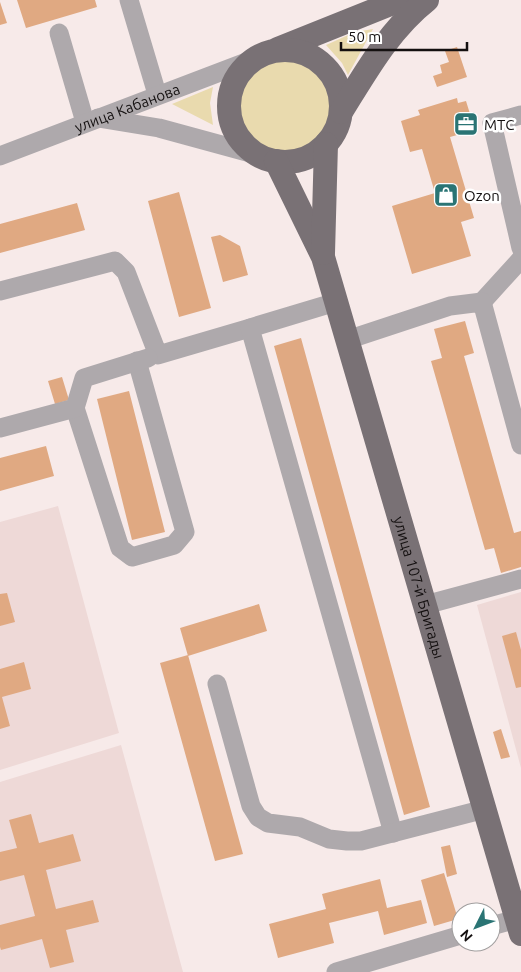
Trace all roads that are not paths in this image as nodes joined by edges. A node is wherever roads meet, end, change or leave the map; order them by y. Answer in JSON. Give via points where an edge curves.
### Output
{"nodes":[{"id":1,"x":129,"y":0,"type":"edge"},
{"id":2,"x":427,"y":0,"type":"edge"},
{"id":3,"x":393,"y":1,"type":"edge"},
{"id":4,"x":59,"y":33,"type":"dead end"},
{"id":5,"x":263,"y":55,"type":"junction"},
{"id":6,"x":157,"y":94,"type":"junction"},
{"id":7,"x":341,"y":112,"type":"junction"},
{"id":8,"x":521,"y":116,"type":"edge"},
{"id":9,"x":91,"y":120,"type":"junction"},
{"id":10,"x":326,"y":144,"type":"junction"},
{"id":11,"x":0,"y":156,"type":"edge"},
{"id":12,"x":267,"y":158,"type":"junction"},
{"id":13,"x":521,"y":248,"type":"edge"},
{"id":14,"x":323,"y":257,"type":"junction"},
{"id":15,"x":521,"y":259,"type":"edge"},
{"id":16,"x":0,"y":290,"type":"edge"},
{"id":17,"x":336,"y":302,"type":"junction"},
{"id":18,"x":482,"y":302,"type":"junction"},
{"id":19,"x":250,"y":328,"type":"junction"},
{"id":20,"x":347,"y":340,"type":"junction"},
{"id":21,"x":158,"y":355,"type":"junction"},
{"id":22,"x":137,"y":362,"type":"junction"},
{"id":23,"x":76,"y":408,"type":"junction"},
{"id":24,"x":0,"y":428,"type":"edge"},
{"id":25,"x":521,"y":446,"type":"edge"},
{"id":26,"x":521,"y":579,"type":"edge"},
{"id":27,"x":425,"y":605,"type":"junction"},
{"id":28,"x":217,"y":684,"type":"dead end"},
{"id":29,"x":485,"y":809,"type":"junction"},
{"id":30,"x":393,"y":832,"type":"junction"},
{"id":31,"x":520,"y":923,"type":"edge"},
{"id":32,"x":501,"y":925,"type":"edge"},
{"id":33,"x":451,"y":938,"type":"edge"},
{"id":34,"x":336,"y":972,"type":"edge"}],
"edges":[{"from":1,"to":6,"type":"street"},
{"from":2,"to":7,"type":"main road","via":[[389,37]]},
{"from":3,"to":5,"type":"main road","name":"улица Кабанова"},
{"from":4,"to":9,"type":"street"},
{"from":5,"to":6,"type":"street","name":"улица Кабанова"},
{"from":5,"to":7,"type":"main road","via":[[289,50],[307,54],[322,64],[340,94]]},
{"from":5,"to":12,"type":"main road","via":[[240,72],[231,89],[228,108],[233,127],[243,143]]},
{"from":6,"to":9,"type":"street","name":"улица Кабанова"},
{"from":7,"to":10,"type":"main road","via":[[336,129]]},
{"from":8,"to":13,"type":"street","via":[[492,123]]},
{"from":9,"to":11,"type":"street","name":"улица Кабанова"},
{"from":9,"to":12,"type":"street","via":[[159,128]]},
{"from":10,"to":12,"type":"main road","via":[[312,155],[295,161]]},
{"from":10,"to":14,"type":"main road"},
{"from":12,"to":14,"type":"main road"},
{"from":14,"to":17,"type":"main road","name":"улица 107-й Бригады"},
{"from":15,"to":18,"type":"street"},
{"from":16,"to":21,"type":"street","via":[[115,261],[126,272]]},
{"from":17,"to":19,"type":"street"},
{"from":17,"to":20,"type":"main road","name":"улица 107-й Бригады"},
{"from":18,"to":20,"type":"street","via":[[450,306]]},
{"from":18,"to":25,"type":"street"},
{"from":19,"to":21,"type":"street"},
{"from":19,"to":30,"type":"street"},
{"from":20,"to":27,"type":"main road","name":"улица 107-й Бригады"},
{"from":21,"to":22,"type":"street"},
{"from":22,"to":23,"type":"street","via":[[84,378]]},
{"from":22,"to":23,"type":"street","via":[[185,532],[174,545],[132,557],[120,548]]},
{"from":23,"to":24,"type":"street"},
{"from":26,"to":27,"type":"street"},
{"from":27,"to":29,"type":"main road","name":"улица 107-й Бригады"},
{"from":28,"to":30,"type":"street","via":[[251,806],[258,817],[268,823],[300,827],[329,839],[347,841],[361,841]]},
{"from":29,"to":30,"type":"street"},
{"from":29,"to":31,"type":"main road","name":"улица 107-й Бригады"},
{"from":31,"to":32,"type":"street"},
{"from":33,"to":34,"type":"street"}]}
